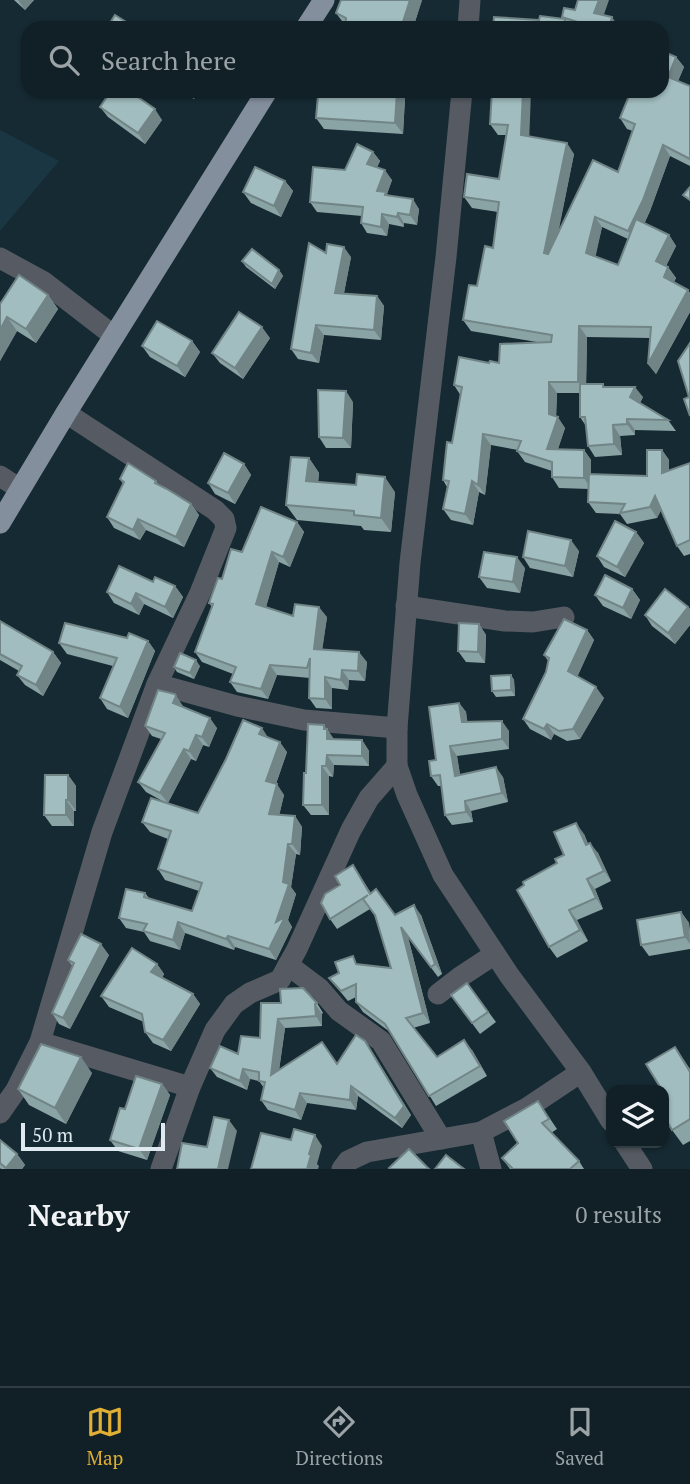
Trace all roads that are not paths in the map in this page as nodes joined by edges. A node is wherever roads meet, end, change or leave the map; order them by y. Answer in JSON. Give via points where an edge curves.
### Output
{"nodes":[{"id":1,"x":324,"y":0,"type":"edge"},
{"id":2,"x":470,"y":0,"type":"edge"},
{"id":3,"x":310,"y":21,"type":"edge"},
{"id":4,"x":468,"y":21,"type":"edge"},
{"id":5,"x":263,"y":98,"type":"edge"},
{"id":6,"x":460,"y":98,"type":"edge"},
{"id":7,"x":0,"y":258,"type":"edge"},
{"id":8,"x":114,"y":336,"type":"junction"},
{"id":9,"x":66,"y":413,"type":"junction"},
{"id":10,"x":0,"y":476,"type":"edge"},
{"id":11,"x":20,"y":489,"type":"junction"},
{"id":12,"x":0,"y":523,"type":"edge"},
{"id":13,"x":407,"y":606,"type":"junction"},
{"id":14,"x":564,"y":617,"type":"edge"},
{"id":15,"x":157,"y":684,"type":"junction"},
{"id":16,"x":397,"y":728,"type":"junction"},
{"id":17,"x":397,"y":766,"type":"junction"},
{"id":18,"x":495,"y":954,"type":"junction"},
{"id":19,"x":288,"y":965,"type":"junction"},
{"id":20,"x":438,"y":994,"type":"dead end"},
{"id":21,"x":40,"y":1042,"type":"junction"},
{"id":22,"x":581,"y":1072,"type":"junction"},
{"id":23,"x":190,"y":1087,"type":"junction"},
{"id":24,"x":0,"y":1113,"type":"edge"},
{"id":25,"x":606,"y":1113,"type":"edge"},
{"id":26,"x":481,"y":1132,"type":"junction"},
{"id":27,"x":441,"y":1139,"type":"junction"},
{"id":28,"x":628,"y":1148,"type":"edge"},
{"id":29,"x":161,"y":1169,"type":"edge"},
{"id":30,"x":342,"y":1169,"type":"edge"},
{"id":31,"x":491,"y":1169,"type":"edge"},
{"id":32,"x":642,"y":1169,"type":"edge"}],
"edges":[{"from":1,"to":3,"type":"main road"},
{"from":2,"to":4,"type":"street"},
{"from":5,"to":8,"type":"main road"},
{"from":6,"to":13,"type":"street"},
{"from":7,"to":8,"type":"street","via":[[44,282]]},
{"from":8,"to":9,"type":"main road"},
{"from":9,"to":11,"type":"main road"},
{"from":9,"to":15,"type":"street","via":[[224,519],[226,528],[200,593]]},
{"from":10,"to":11,"type":"street"},
{"from":11,"to":12,"type":"main road"},
{"from":13,"to":14,"type":"street","via":[[505,621]]},
{"from":13,"to":16,"type":"street"},
{"from":15,"to":16,"type":"street","via":[[304,720]]},
{"from":15,"to":21,"type":"street","via":[[103,832]]},
{"from":16,"to":17,"type":"street"},
{"from":17,"to":18,"type":"street","via":[[443,876]]},
{"from":17,"to":19,"type":"street","via":[[369,798],[351,830]]},
{"from":18,"to":20,"type":"street"},
{"from":18,"to":22,"type":"street"},
{"from":19,"to":23,"type":"street","via":[[280,980],[234,1004],[215,1030]]},
{"from":19,"to":27,"type":"street","via":[[320,989],[339,1012],[381,1041]]},
{"from":21,"to":23,"type":"street"},
{"from":21,"to":24,"type":"street"},
{"from":22,"to":25,"type":"street"},
{"from":22,"to":26,"type":"street"},
{"from":23,"to":29,"type":"street"},
{"from":26,"to":27,"type":"street"},
{"from":26,"to":31,"type":"street"},
{"from":27,"to":30,"type":"street","via":[[368,1152]]},
{"from":28,"to":32,"type":"street"}]}
